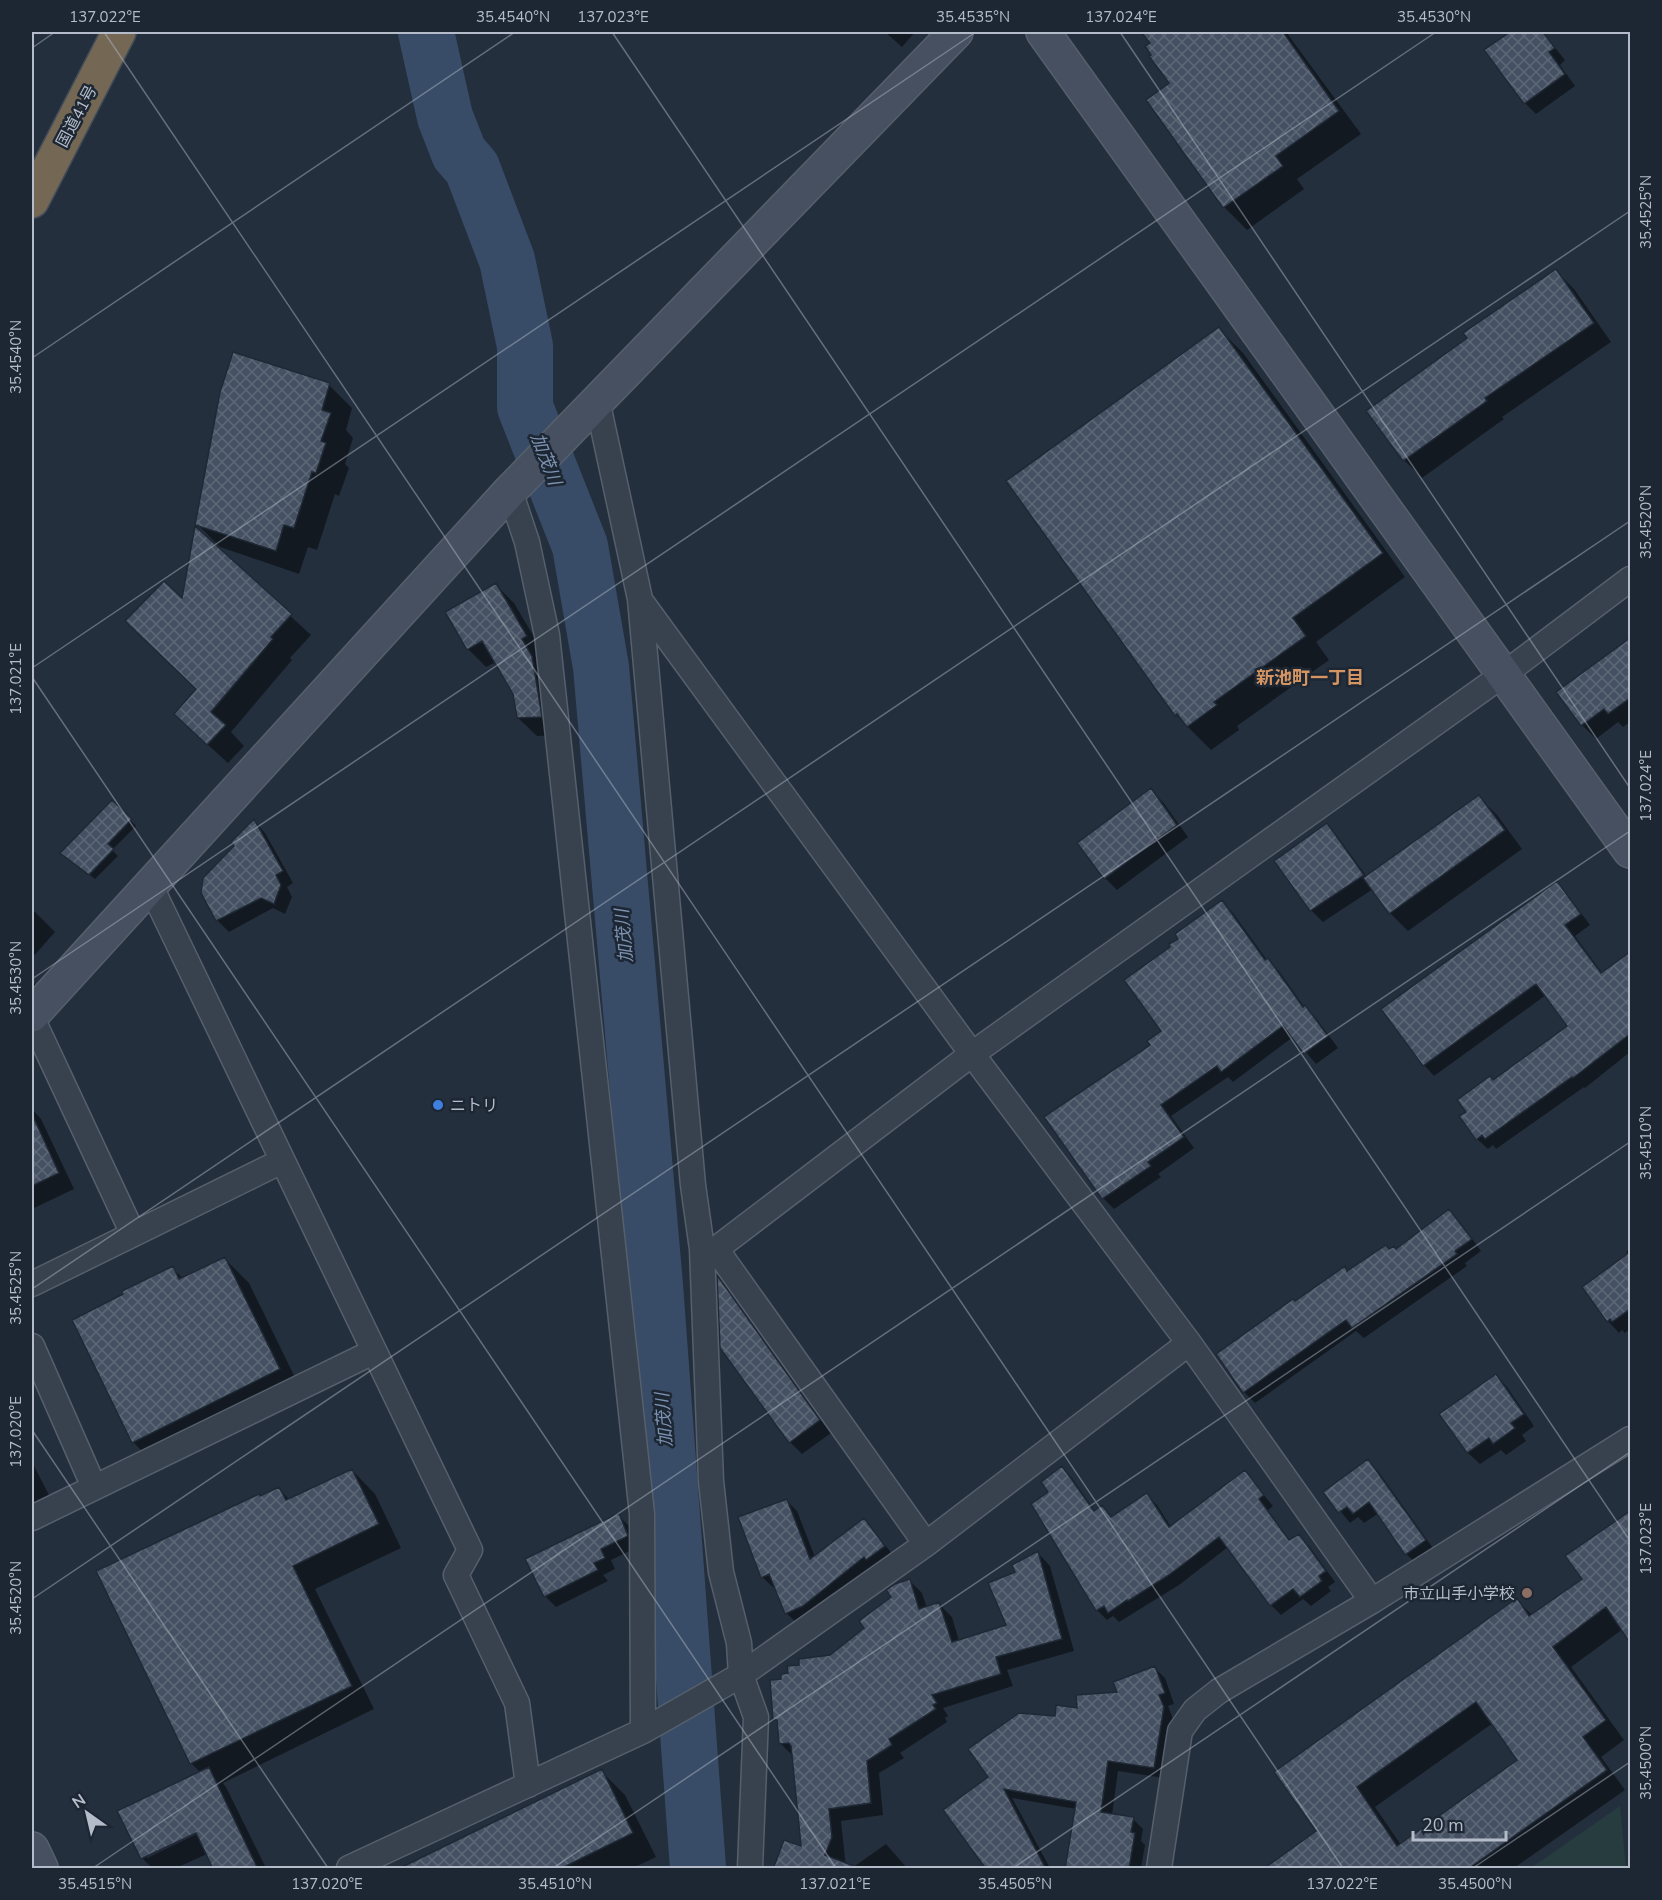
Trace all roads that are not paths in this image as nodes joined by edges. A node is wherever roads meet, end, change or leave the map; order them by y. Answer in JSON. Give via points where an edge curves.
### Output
{"nodes":[{"id":1,"x":97,"y":32,"type":"edge"},
{"id":2,"x":119,"y":32,"type":"edge"},
{"id":3,"x":956,"y":32,"type":"edge"},
{"id":4,"x":1043,"y":32,"type":"edge"},
{"id":5,"x":32,"y":152,"type":"edge"},
{"id":6,"x":32,"y":201,"type":"edge"},
{"id":7,"x":597,"y":400,"type":"junction"},
{"id":8,"x":510,"y":490,"type":"junction"},
{"id":9,"x":1630,"y":579,"type":"edge"},
{"id":10,"x":640,"y":599,"type":"junction"},
{"id":11,"x":1504,"y":674,"type":"junction"},
{"id":12,"x":1630,"y":851,"type":"edge"},
{"id":13,"x":150,"y":885,"type":"junction"},
{"id":14,"x":32,"y":1017,"type":"edge"},
{"id":15,"x":972,"y":1054,"type":"junction"},
{"id":16,"x":282,"y":1161,"type":"junction"},
{"id":17,"x":133,"y":1234,"type":"junction"},
{"id":18,"x":709,"y":1249,"type":"junction"},
{"id":19,"x":32,"y":1284,"type":"edge"},
{"id":20,"x":1189,"y":1343,"type":"junction"},
{"id":21,"x":32,"y":1346,"type":"edge"},
{"id":22,"x":373,"y":1352,"type":"junction"},
{"id":23,"x":1630,"y":1439,"type":"edge"},
{"id":24,"x":94,"y":1487,"type":"junction"},
{"id":25,"x":32,"y":1518,"type":"edge"},
{"id":26,"x":926,"y":1544,"type":"junction"},
{"id":27,"x":1372,"y":1601,"type":"junction"},
{"id":28,"x":741,"y":1675,"type":"junction"},
{"id":29,"x":643,"y":1731,"type":"junction"},
{"id":30,"x":528,"y":1785,"type":"junction"},
{"id":31,"x":32,"y":1849,"type":"edge"},
{"id":32,"x":41,"y":1869,"type":"edge"},
{"id":33,"x":349,"y":1869,"type":"edge"},
{"id":34,"x":750,"y":1869,"type":"edge"},
{"id":35,"x":1159,"y":1869,"type":"edge"}],
"edges":[{"from":1,"to":5,"type":"highway","name":"国道41号"},
{"from":2,"to":6,"type":"highway","name":"国道41号"},
{"from":3,"to":7,"type":"street"},
{"from":4,"to":11,"type":"street"},
{"from":7,"to":8,"type":"street"},
{"from":7,"to":10,"type":"street"},
{"from":8,"to":13,"type":"street"},
{"from":8,"to":29,"type":"street","via":[[527,542],[546,635],[642,1514]]},
{"from":9,"to":11,"type":"street"},
{"from":10,"to":15,"type":"street"},
{"from":10,"to":18,"type":"street","via":[[693,1185]]},
{"from":11,"to":12,"type":"street"},
{"from":11,"to":15,"type":"street"},
{"from":13,"to":14,"type":"street"},
{"from":13,"to":16,"type":"street"},
{"from":14,"to":17,"type":"street"},
{"from":15,"to":18,"type":"street"},
{"from":15,"to":20,"type":"street"},
{"from":16,"to":17,"type":"street"},
{"from":16,"to":22,"type":"street"},
{"from":17,"to":19,"type":"street"},
{"from":18,"to":26,"type":"street"},
{"from":18,"to":28,"type":"street","via":[[711,1481],[721,1572],[739,1643]]},
{"from":20,"to":26,"type":"street"},
{"from":20,"to":27,"type":"street"},
{"from":21,"to":24,"type":"street"},
{"from":22,"to":24,"type":"street"},
{"from":22,"to":30,"type":"street","via":[[470,1550],[456,1575],[517,1703]]},
{"from":23,"to":27,"type":"street"},
{"from":24,"to":25,"type":"street"},
{"from":26,"to":28,"type":"street"},
{"from":27,"to":35,"type":"street","via":[[1219,1691],[1195,1710],[1180,1731]]},
{"from":28,"to":29,"type":"street"},
{"from":28,"to":34,"type":"street","via":[[756,1717]]},
{"from":29,"to":30,"type":"street"},
{"from":30,"to":33,"type":"street"},
{"from":31,"to":32,"type":"street"}]}
